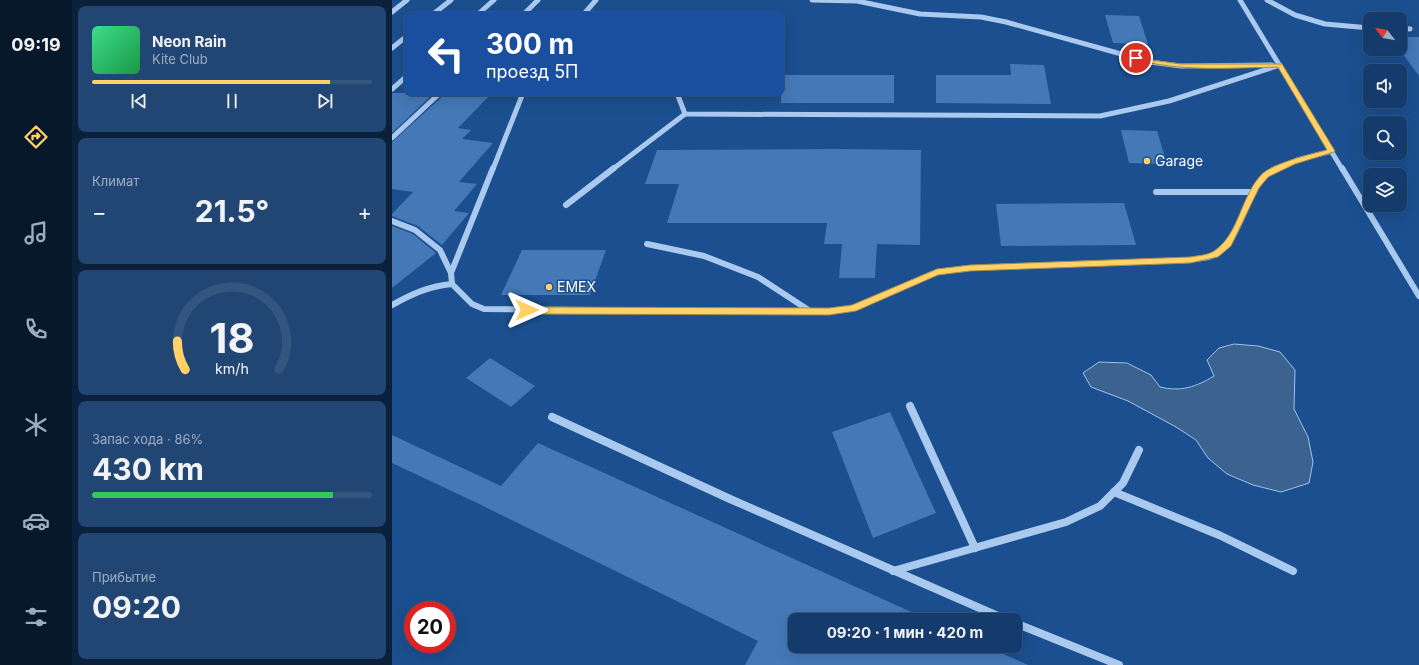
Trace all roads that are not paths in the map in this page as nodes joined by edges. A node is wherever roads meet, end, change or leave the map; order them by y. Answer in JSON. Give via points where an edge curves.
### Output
{"nodes":[{"id":1,"x":408,"y":0,"type":"edge"},
{"id":2,"x":451,"y":0,"type":"edge"},
{"id":3,"x":494,"y":0,"type":"edge"},
{"id":4,"x":538,"y":0,"type":"edge"},
{"id":5,"x":596,"y":0,"type":"edge"},
{"id":6,"x":812,"y":0,"type":"edge"},
{"id":7,"x":1240,"y":0,"type":"edge"},
{"id":8,"x":1267,"y":0,"type":"edge"},
{"id":9,"x":392,"y":12,"type":"edge"},
{"id":10,"x":436,"y":12,"type":"edge"},
{"id":11,"x":480,"y":12,"type":"edge"},
{"id":12,"x":525,"y":12,"type":"edge"},
{"id":13,"x":586,"y":12,"type":"edge"},
{"id":14,"x":1363,"y":27,"type":"edge"},
{"id":15,"x":1407,"y":29,"type":"edge"},
{"id":16,"x":1410,"y":29,"type":"dead end"},
{"id":17,"x":404,"y":38,"type":"edge"},
{"id":18,"x":392,"y":48,"type":"edge"},
{"id":19,"x":1280,"y":65,"type":"junction"},
{"id":20,"x":404,"y":79,"type":"edge"},
{"id":21,"x":392,"y":89,"type":"edge"},
{"id":22,"x":437,"y":96,"type":"edge"},
{"id":23,"x":522,"y":96,"type":"edge"},
{"id":24,"x":678,"y":96,"type":"edge"},
{"id":25,"x":685,"y":114,"type":"junction"},
{"id":26,"x":392,"y":138,"type":"edge"},
{"id":27,"x":1332,"y":151,"type":"junction"},
{"id":28,"x":1156,"y":192,"type":"dead end"},
{"id":29,"x":1254,"y":192,"type":"junction"},
{"id":30,"x":566,"y":205,"type":"dead end"},
{"id":31,"x":392,"y":221,"type":"edge"},
{"id":32,"x":648,"y":244,"type":"dead end"},
{"id":33,"x":451,"y":273,"type":"junction"},
{"id":34,"x":452,"y":284,"type":"junction"},
{"id":35,"x":419,"y":290,"type":"junction"},
{"id":36,"x":1419,"y":296,"type":"edge"},
{"id":37,"x":392,"y":305,"type":"edge"},
{"id":38,"x":392,"y":311,"type":"edge"},
{"id":39,"x":810,"y":312,"type":"junction"},
{"id":40,"x":910,"y":406,"type":"dead end"},
{"id":41,"x":552,"y":417,"type":"dead end"},
{"id":42,"x":1139,"y":450,"type":"dead end"},
{"id":43,"x":1114,"y":492,"type":"junction"},
{"id":44,"x":975,"y":548,"type":"junction"},
{"id":45,"x":893,"y":571,"type":"junction"},
{"id":46,"x":1293,"y":571,"type":"dead end"},
{"id":47,"x":991,"y":613,"type":"edge"},
{"id":48,"x":1022,"y":626,"type":"edge"},
{"id":49,"x":1118,"y":665,"type":"edge"}],
"edges":[{"from":1,"to":9,"type":"street"},
{"from":2,"to":10,"type":"street"},
{"from":3,"to":11,"type":"street"},
{"from":4,"to":12,"type":"street"},
{"from":5,"to":13,"type":"street"},
{"from":6,"to":19,"type":"street","via":[[857,1],[920,14],[981,17],[1150,62],[1181,66]]},
{"from":7,"to":19,"type":"street"},
{"from":8,"to":14,"type":"street","via":[[1295,15],[1325,24]]},
{"from":15,"to":16,"type":"street"},
{"from":17,"to":18,"type":"street"},
{"from":19,"to":25,"type":"street","via":[[1176,99],[1100,116]]},
{"from":19,"to":27,"type":"street"},
{"from":20,"to":21,"type":"street"},
{"from":22,"to":26,"type":"street"},
{"from":23,"to":33,"type":"street"},
{"from":24,"to":25,"type":"street"},
{"from":25,"to":30,"type":"street"},
{"from":27,"to":29,"type":"street","via":[[1292,162],[1266,175]]},
{"from":27,"to":36,"type":"street"},
{"from":28,"to":29,"type":"street"},
{"from":29,"to":39,"type":"street","via":[[1228,244],[1215,255],[1190,260],[950,270],[937,272],[853,308]]},
{"from":31,"to":33,"type":"street","via":[[415,230],[440,250]]},
{"from":32,"to":39,"type":"street","via":[[704,256],[758,277]]},
{"from":33,"to":34,"type":"street"},
{"from":34,"to":35,"type":"street"},
{"from":34,"to":39,"type":"street","via":[[472,304],[495,310]]},
{"from":35,"to":37,"type":"street"},
{"from":35,"to":38,"type":"street"},
{"from":40,"to":44,"type":"street"},
{"from":41,"to":45,"type":"street"},
{"from":42,"to":43,"type":"street","via":[[1123,483]]},
{"from":43,"to":44,"type":"street","via":[[1100,506],[1066,522]]},
{"from":43,"to":46,"type":"street","via":[[1219,535]]},
{"from":44,"to":45,"type":"street"},
{"from":45,"to":47,"type":"street"},
{"from":48,"to":49,"type":"street"}]}
